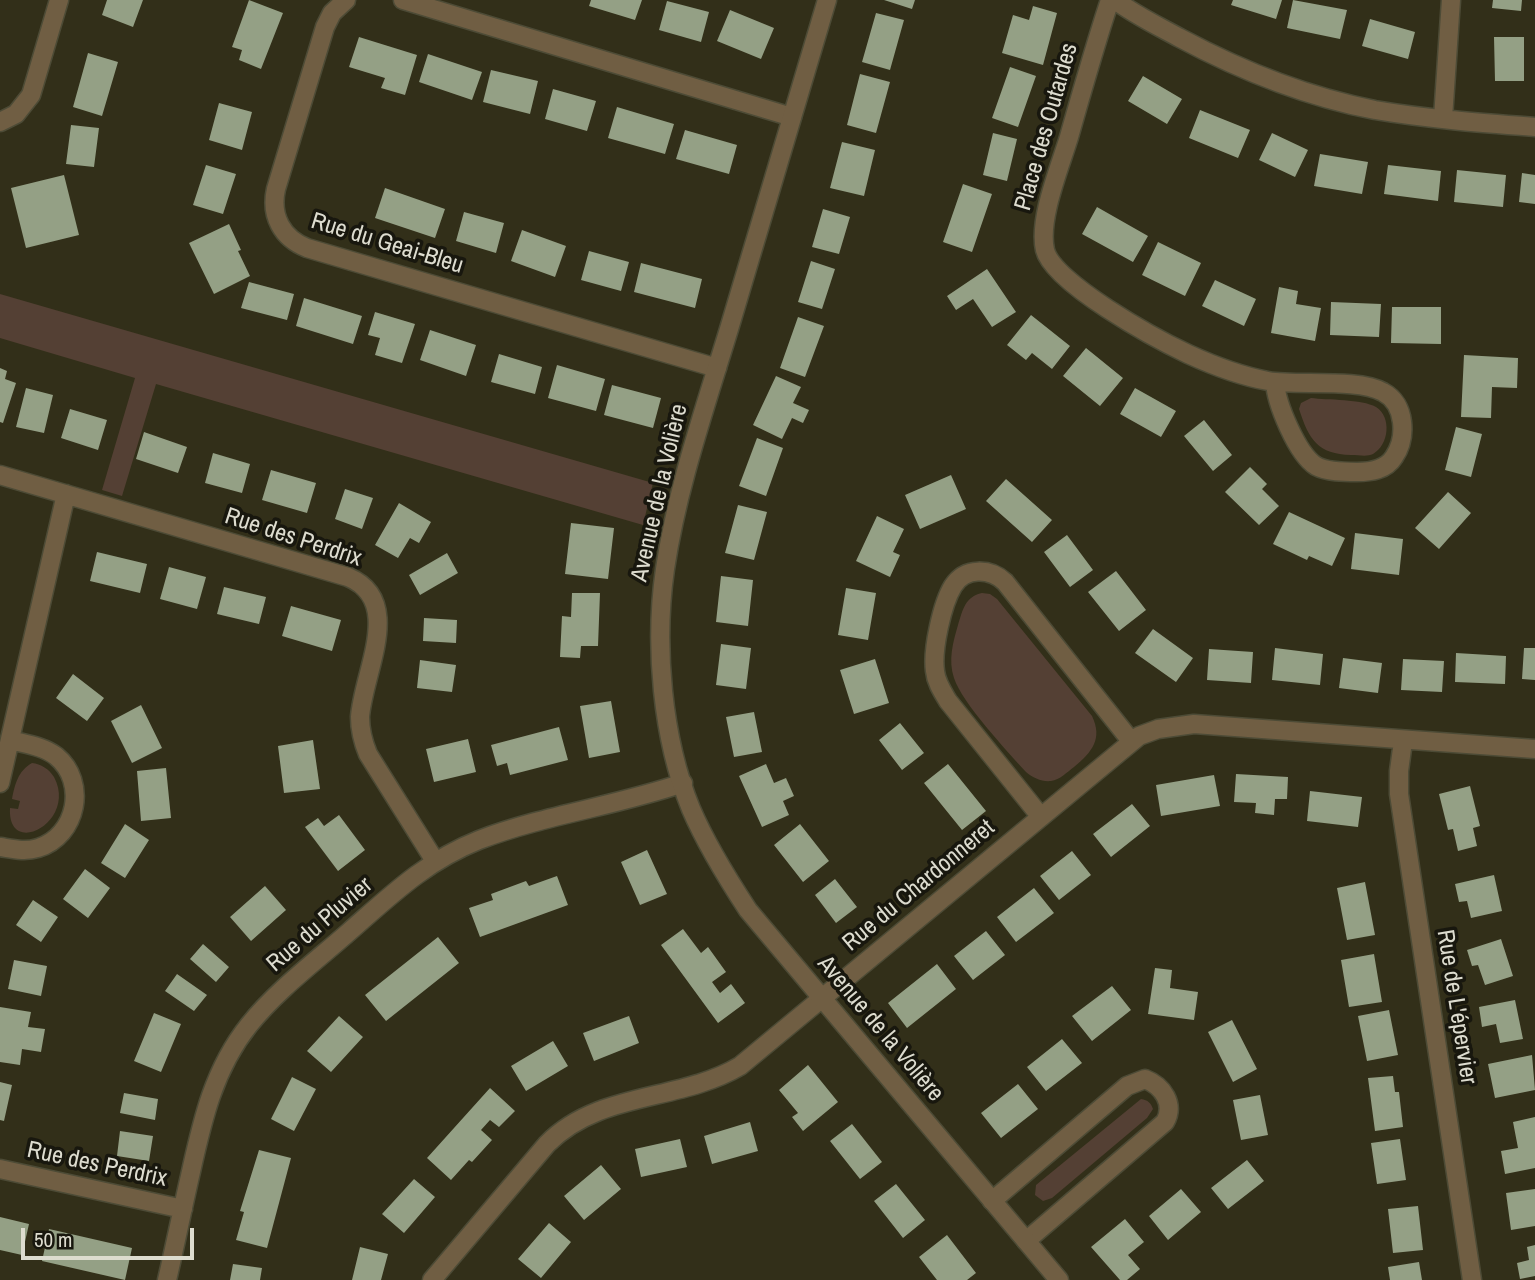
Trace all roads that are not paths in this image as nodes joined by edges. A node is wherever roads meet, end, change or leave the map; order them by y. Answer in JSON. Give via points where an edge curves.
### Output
{"nodes":[{"id":1,"x":59,"y":0,"type":"edge"},
{"id":2,"x":346,"y":0,"type":"edge"},
{"id":3,"x":403,"y":0,"type":"edge"},
{"id":4,"x":827,"y":0,"type":"edge"},
{"id":5,"x":1112,"y":0,"type":"edge"},
{"id":6,"x":1451,"y":0,"type":"edge"},
{"id":7,"x":792,"y":117,"type":"junction"},
{"id":8,"x":1443,"y":118,"type":"junction"},
{"id":9,"x":0,"y":122,"type":"edge"},
{"id":10,"x":1535,"y":127,"type":"edge"},
{"id":11,"x":717,"y":368,"type":"junction"},
{"id":12,"x":1275,"y":382,"type":"junction"},
{"id":13,"x":0,"y":475,"type":"edge"},
{"id":14,"x":66,"y":494,"type":"junction"},
{"id":15,"x":10,"y":740,"type":"junction"},
{"id":16,"x":1131,"y":741,"type":"junction"},
{"id":17,"x":1403,"y":741,"type":"junction"},
{"id":18,"x":1535,"y":749,"type":"edge"},
{"id":19,"x":0,"y":783,"type":"edge"},
{"id":20,"x":682,"y":783,"type":"junction"},
{"id":21,"x":1041,"y":817,"type":"junction"},
{"id":22,"x":0,"y":847,"type":"edge"},
{"id":23,"x":435,"y":861,"type":"junction"},
{"id":24,"x":821,"y":999,"type":"junction"},
{"id":25,"x":0,"y":1169,"type":"edge"},
{"id":26,"x":992,"y":1200,"type":"junction"},
{"id":27,"x":183,"y":1209,"type":"junction"},
{"id":28,"x":1026,"y":1241,"type":"junction"},
{"id":29,"x":167,"y":1280,"type":"edge"},
{"id":30,"x":432,"y":1280,"type":"edge"},
{"id":31,"x":1059,"y":1280,"type":"edge"},
{"id":32,"x":1472,"y":1280,"type":"edge"}],
"edges":[{"from":1,"to":9,"type":"street","via":[[31,95],[16,114]]},
{"from":2,"to":11,"type":"street","name":"Rue du Geai-Bleu","via":[[325,27],[276,189],[275,211],[288,237],[307,248]]},
{"from":3,"to":7,"type":"street"},
{"from":4,"to":7,"type":"street","name":"Avenue de la Volière"},
{"from":5,"to":8,"type":"street","via":[[1227,62],[1268,78],[1360,107]]},
{"from":5,"to":12,"type":"street","name":"Place des Outardes","via":[[1052,192],[1044,234],[1048,258],[1103,306],[1171,346],[1208,363]]},
{"from":6,"to":8,"type":"street"},
{"from":7,"to":11,"type":"street","name":"Avenue de la Volière"},
{"from":8,"to":10,"type":"street"},
{"from":11,"to":20,"type":"street","name":"Avenue de la Volière","via":[[675,518],[661,603],[663,698]]},
{"from":12,"to":12,"type":"street","name":"Place des Outardes","via":[[1288,425],[1306,457],[1318,467],[1365,472],[1392,461],[1403,425],[1399,409],[1384,392]]},
{"from":13,"to":14,"type":"street","name":"Rue des Perdrix"},
{"from":14,"to":15,"type":"street"},
{"from":14,"to":23,"type":"street","name":"Rue des Perdrix","via":[[348,577],[366,588],[379,619],[362,705],[362,735],[368,754]]},
{"from":15,"to":19,"type":"street"},
{"from":15,"to":22,"type":"street","via":[[57,757],[71,778],[74,802],[68,824],[52,841],[30,850]]},
{"from":16,"to":17,"type":"street","name":"Rue du Chardonneret","via":[[1158,729],[1194,724]]},
{"from":16,"to":21,"type":"street","name":"Rue du Chardonneret"},
{"from":16,"to":21,"type":"street","via":[[1005,582],[986,571],[958,580],[936,640],[937,682]]},
{"from":17,"to":18,"type":"street","name":"Rue du Chardonneret"},
{"from":17,"to":32,"type":"street","name":"Rue de L'épervier","via":[[1399,794]]},
{"from":20,"to":23,"type":"street","name":"Rue du Pluvier","via":[[499,833]]},
{"from":20,"to":24,"type":"street","name":"Avenue de la Volière","via":[[708,844],[737,894]]},
{"from":21,"to":24,"type":"street","name":"Rue du Chardonneret"},
{"from":23,"to":27,"type":"street","name":"Rue du Pluvier","via":[[277,995],[247,1027],[207,1100]]},
{"from":24,"to":26,"type":"street","name":"Avenue de la Volière"},
{"from":24,"to":30,"type":"street","name":"Rue du Chardonneret","via":[[730,1072],[593,1112],[564,1129]]},
{"from":25,"to":27,"type":"street","name":"Rue des Perdrix"},
{"from":26,"to":28,"type":"street","name":"Avenue de la Volière"},
{"from":26,"to":28,"type":"street","via":[[1127,1086],[1145,1079],[1160,1089],[1170,1112],[1165,1122]]},
{"from":27,"to":29,"type":"street","name":"Rue du Pluvier"},
{"from":28,"to":31,"type":"street","name":"Avenue de la Volière"}]}
